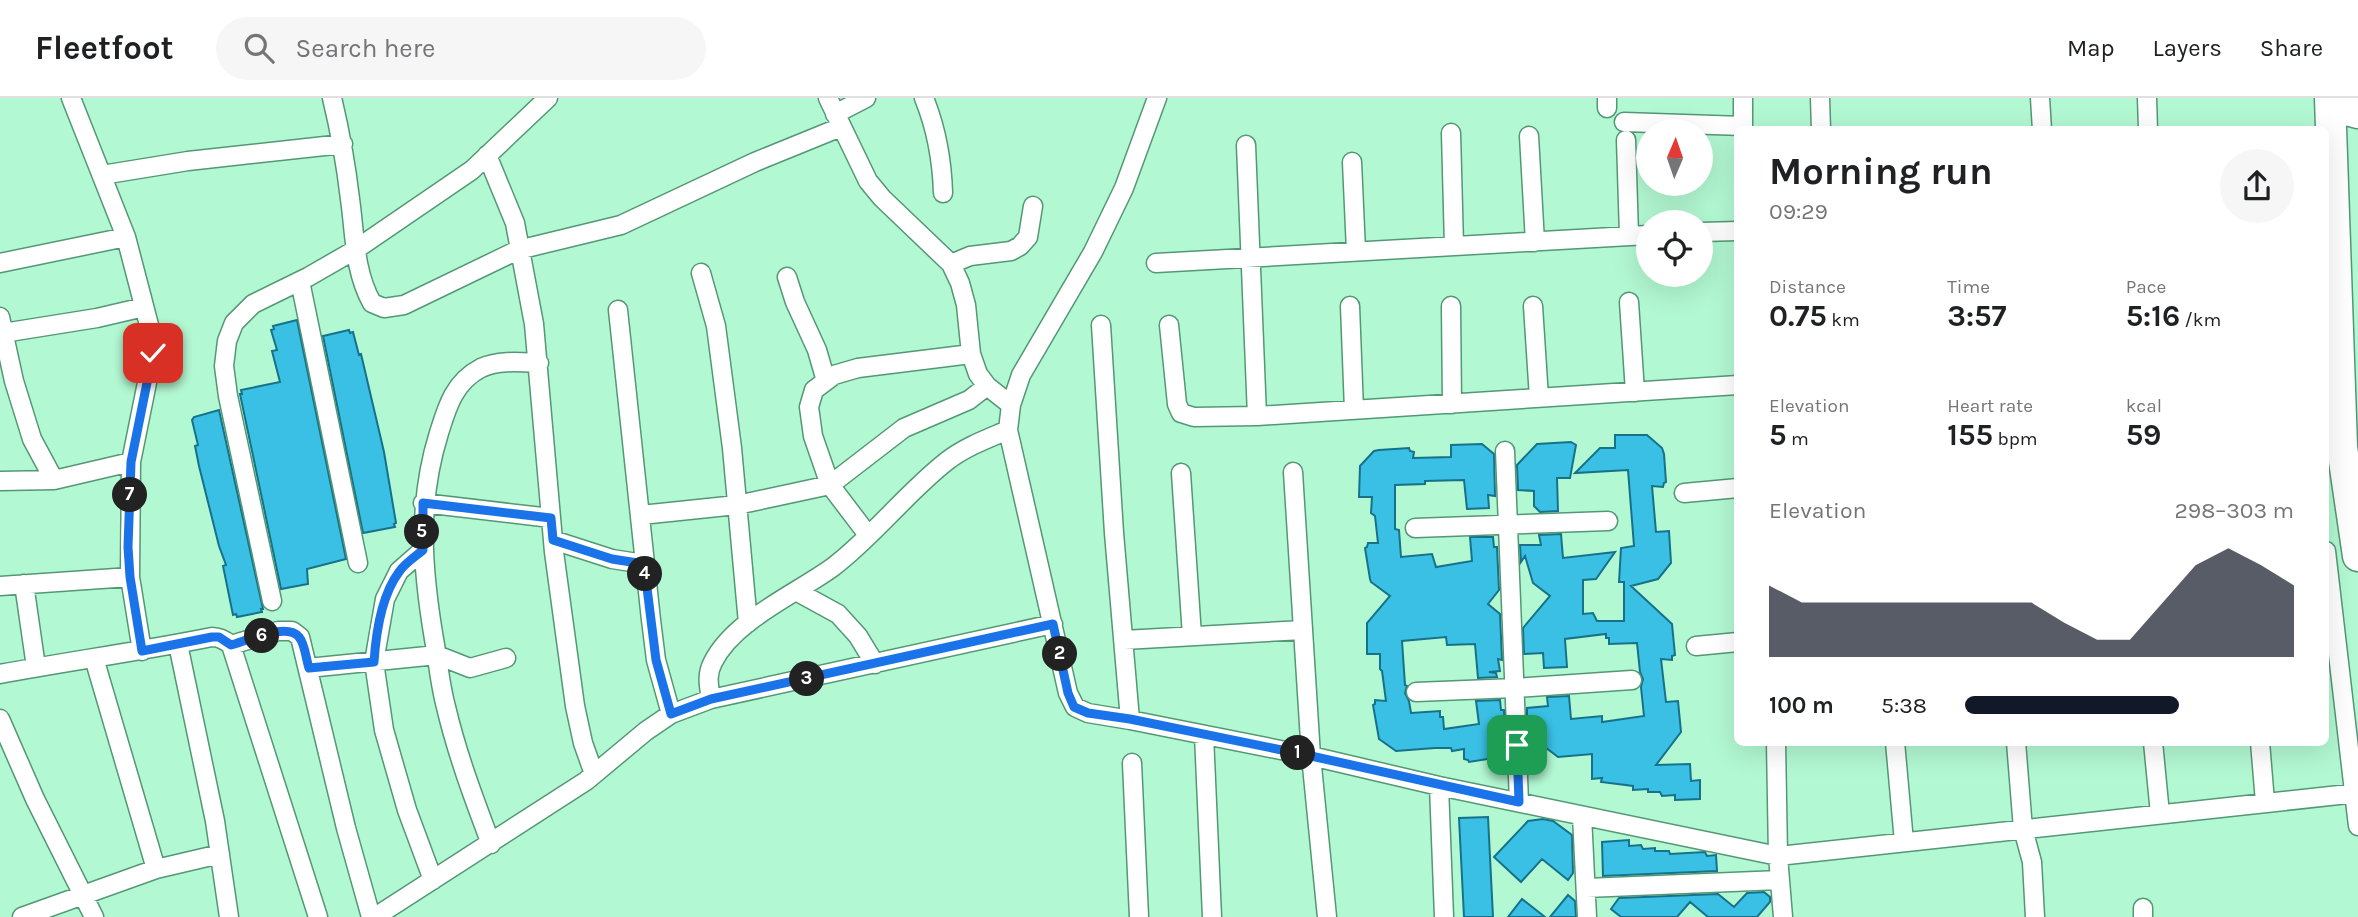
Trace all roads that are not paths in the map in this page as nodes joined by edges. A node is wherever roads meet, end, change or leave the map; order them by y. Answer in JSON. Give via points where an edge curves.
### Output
{"nodes":[{"id":1,"x":71,"y":98,"type":"edge"},
{"id":2,"x":332,"y":98,"type":"edge"},
{"id":3,"x":548,"y":98,"type":"edge"},
{"id":4,"x":866,"y":98,"type":"edge"},
{"id":5,"x":924,"y":98,"type":"edge"},
{"id":6,"x":1157,"y":98,"type":"edge"},
{"id":7,"x":1743,"y":98,"type":"edge"},
{"id":8,"x":1820,"y":98,"type":"edge"},
{"id":9,"x":2040,"y":98,"type":"edge"},
{"id":10,"x":2147,"y":98,"type":"edge"},
{"id":11,"x":2330,"y":98,"type":"edge"},
{"id":12,"x":835,"y":113,"type":"edge"},
{"id":13,"x":2358,"y":113,"type":"edge"},
{"id":14,"x":1743,"y":126,"type":"edge"},
{"id":15,"x":1821,"y":126,"type":"edge"},
{"id":16,"x":2042,"y":126,"type":"edge"},
{"id":17,"x":2148,"y":126,"type":"edge"},
{"id":18,"x":1734,"y":128,"type":"edge"},
{"id":19,"x":1451,"y":133,"type":"dead end"},
{"id":20,"x":1529,"y":136,"type":"dead end"},
{"id":21,"x":343,"y":144,"type":"junction"},
{"id":22,"x":1246,"y":145,"type":"dead end"},
{"id":23,"x":487,"y":155,"type":"junction"},
{"id":24,"x":1352,"y":162,"type":"dead end"},
{"id":25,"x":102,"y":175,"type":"junction"},
{"id":26,"x":943,"y":193,"type":"dead end"},
{"id":27,"x":1033,"y":206,"type":"dead end"},
{"id":28,"x":1734,"y":231,"type":"edge"},
{"id":29,"x":1713,"y":232,"type":"edge"},
{"id":30,"x":1629,"y":235,"type":"junction"},
{"id":31,"x":1636,"y":235,"type":"edge"},
{"id":32,"x":126,"y":237,"type":"junction"},
{"id":33,"x":1535,"y":242,"type":"junction"},
{"id":34,"x":1454,"y":246,"type":"junction"},
{"id":35,"x":355,"y":250,"type":"junction"},
{"id":36,"x":518,"y":250,"type":"junction"},
{"id":37,"x":1356,"y":251,"type":"junction"},
{"id":38,"x":1249,"y":257,"type":"junction"},
{"id":39,"x":0,"y":262,"type":"edge"},
{"id":40,"x":1156,"y":262,"type":"dead end"},
{"id":41,"x":951,"y":264,"type":"junction"},
{"id":42,"x":701,"y":273,"type":"dead end"},
{"id":43,"x":786,"y":277,"type":"dead end"},
{"id":44,"x":300,"y":281,"type":"junction"},
{"id":45,"x":1629,"y":302,"type":"dead end"},
{"id":46,"x":1350,"y":306,"type":"dead end"},
{"id":47,"x":1451,"y":306,"type":"dead end"},
{"id":48,"x":1533,"y":306,"type":"dead end"},
{"id":49,"x":144,"y":307,"type":"junction"},
{"id":50,"x":618,"y":310,"type":"dead end"},
{"id":51,"x":2,"y":325,"type":"edge"},
{"id":52,"x":1101,"y":325,"type":"dead end"},
{"id":53,"x":1169,"y":325,"type":"dead end"},
{"id":54,"x":971,"y":354,"type":"junction"},
{"id":55,"x":539,"y":363,"type":"junction"},
{"id":56,"x":826,"y":381,"type":"junction"},
{"id":57,"x":1734,"y":385,"type":"edge"},
{"id":58,"x":987,"y":386,"type":"junction"},
{"id":59,"x":1636,"y":392,"type":"junction"},
{"id":60,"x":1539,"y":398,"type":"junction"},
{"id":61,"x":1452,"y":404,"type":"junction"},
{"id":62,"x":1011,"y":405,"type":"junction"},
{"id":63,"x":1354,"y":410,"type":"junction"},
{"id":64,"x":1257,"y":416,"type":"junction"},
{"id":65,"x":1009,"y":430,"type":"junction"},
{"id":66,"x":2334,"y":448,"type":"edge"},
{"id":67,"x":1505,"y":451,"type":"dead end"},
{"id":68,"x":131,"y":462,"type":"junction"},
{"id":69,"x":1293,"y":472,"type":"dead end"},
{"id":70,"x":1181,"y":473,"type":"dead end"},
{"id":71,"x":54,"y":480,"type":"junction"},
{"id":72,"x":0,"y":481,"type":"edge"},
{"id":73,"x":830,"y":485,"type":"junction"},
{"id":74,"x":1734,"y":488,"type":"edge"},
{"id":75,"x":1684,"y":493,"type":"dead end"},
{"id":76,"x":423,"y":503,"type":"junction"},
{"id":77,"x":737,"y":505,"type":"junction"},
{"id":78,"x":640,"y":515,"type":"junction"},
{"id":79,"x":551,"y":518,"type":"junction"},
{"id":80,"x":1608,"y":521,"type":"dead end"},
{"id":81,"x":1508,"y":524,"type":"junction"},
{"id":82,"x":1415,"y":528,"type":"dead end"},
{"id":83,"x":868,"y":535,"type":"junction"},
{"id":84,"x":553,"y":540,"type":"junction"},
{"id":85,"x":423,"y":550,"type":"junction"},
{"id":86,"x":2358,"y":556,"type":"edge"},
{"id":87,"x":358,"y":563,"type":"dead end"},
{"id":88,"x":644,"y":564,"type":"junction"},
{"id":89,"x":2329,"y":575,"type":"edge"},
{"id":90,"x":130,"y":577,"type":"junction"},
{"id":91,"x":24,"y":584,"type":"junction"},
{"id":92,"x":0,"y":586,"type":"edge"},
{"id":93,"x":796,"y":591,"type":"junction"},
{"id":94,"x":272,"y":601,"type":"dead end"},
{"id":95,"x":748,"y":623,"type":"junction"},
{"id":96,"x":1053,"y":624,"type":"junction"},
{"id":97,"x":1303,"y":630,"type":"junction"},
{"id":98,"x":1192,"y":636,"type":"junction"},
{"id":99,"x":1124,"y":640,"type":"junction"},
{"id":100,"x":1734,"y":642,"type":"edge"},
{"id":101,"x":178,"y":644,"type":"junction"},
{"id":102,"x":231,"y":645,"type":"junction"},
{"id":103,"x":1696,"y":646,"type":"dead end"},
{"id":104,"x":142,"y":651,"type":"junction"},
{"id":105,"x":437,"y":655,"type":"junction"},
{"id":106,"x":94,"y":658,"type":"junction"},
{"id":107,"x":506,"y":658,"type":"dead end"},
{"id":108,"x":374,"y":662,"type":"junction"},
{"id":109,"x":875,"y":664,"type":"junction"},
{"id":110,"x":36,"y":667,"type":"junction"},
{"id":111,"x":309,"y":668,"type":"junction"},
{"id":112,"x":0,"y":674,"type":"edge"},
{"id":113,"x":1632,"y":680,"type":"dead end"},
{"id":114,"x":1515,"y":688,"type":"junction"},
{"id":115,"x":1416,"y":692,"type":"dead end"},
{"id":116,"x":711,"y":699,"type":"junction"},
{"id":117,"x":671,"y":714,"type":"junction"},
{"id":118,"x":0,"y":719,"type":"edge"},
{"id":119,"x":1130,"y":719,"type":"junction"},
{"id":120,"x":1204,"y":735,"type":"junction"},
{"id":121,"x":1776,"y":746,"type":"edge"},
{"id":122,"x":1895,"y":746,"type":"edge"},
{"id":123,"x":2016,"y":746,"type":"edge"},
{"id":124,"x":2153,"y":746,"type":"edge"},
{"id":125,"x":2260,"y":746,"type":"edge"},
{"id":126,"x":1311,"y":756,"type":"junction"},
{"id":127,"x":1132,"y":763,"type":"dead end"},
{"id":128,"x":594,"y":774,"type":"junction"},
{"id":129,"x":1439,"y":786,"type":"junction"},
{"id":130,"x":2356,"y":793,"type":"edge"},
{"id":131,"x":1519,"y":802,"type":"junction"},
{"id":132,"x":2265,"y":803,"type":"junction"},
{"id":133,"x":2160,"y":814,"type":"junction"},
{"id":134,"x":1582,"y":816,"type":"junction"},
{"id":135,"x":2358,"y":826,"type":"edge"},
{"id":136,"x":2023,"y":829,"type":"junction"},
{"id":137,"x":1904,"y":842,"type":"junction"},
{"id":138,"x":491,"y":844,"type":"junction"},
{"id":139,"x":220,"y":855,"type":"junction"},
{"id":140,"x":1778,"y":856,"type":"junction"},
{"id":141,"x":156,"y":869,"type":"junction"},
{"id":142,"x":433,"y":880,"type":"junction"},
{"id":143,"x":1780,"y":880,"type":"junction"},
{"id":144,"x":1586,"y":888,"type":"junction"},
{"id":145,"x":82,"y":894,"type":"junction"},
{"id":146,"x":22,"y":917,"type":"edge"},
{"id":147,"x":94,"y":917,"type":"edge"},
{"id":148,"x":229,"y":917,"type":"edge"},
{"id":149,"x":318,"y":917,"type":"edge"},
{"id":150,"x":373,"y":917,"type":"edge"},
{"id":151,"x":1139,"y":917,"type":"edge"},
{"id":152,"x":1212,"y":917,"type":"edge"},
{"id":153,"x":1327,"y":917,"type":"edge"},
{"id":154,"x":1444,"y":917,"type":"edge"},
{"id":155,"x":1587,"y":917,"type":"edge"},
{"id":156,"x":1783,"y":917,"type":"edge"},
{"id":157,"x":2035,"y":917,"type":"edge"}],
"edges":[{"from":1,"to":25,"type":"street"},
{"from":2,"to":21,"type":"street"},
{"from":3,"to":23,"type":"street"},
{"from":4,"to":12,"type":"street"},
{"from":5,"to":26,"type":"street","via":[[942,158]]},
{"from":6,"to":62,"type":"street","via":[[1124,188],[1021,375]]},
{"from":7,"to":14,"type":"street"},
{"from":8,"to":15,"type":"street"},
{"from":9,"to":16,"type":"street"},
{"from":10,"to":17,"type":"street"},
{"from":11,"to":13,"type":"highway"},
{"from":11,"to":66,"type":"highway"},
{"from":12,"to":36,"type":"street","via":[[755,162],[621,225]]},
{"from":12,"to":41,"type":"street","via":[[882,198]]},
{"from":18,"to":30,"type":"street","via":[[1625,131]]},
{"from":19,"to":34,"type":"street"},
{"from":20,"to":33,"type":"street"},
{"from":21,"to":25,"type":"street"},
{"from":21,"to":35,"type":"street"},
{"from":22,"to":38,"type":"street"},
{"from":23,"to":35,"type":"street"},
{"from":23,"to":36,"type":"street","via":[[512,214]]},
{"from":24,"to":37,"type":"street"},
{"from":25,"to":32,"type":"street"},
{"from":27,"to":41,"type":"street","via":[[1028,237],[1020,246]]},
{"from":28,"to":29,"type":"street"},
{"from":30,"to":31,"type":"street"},
{"from":30,"to":33,"type":"street"},
{"from":32,"to":39,"type":"street"},
{"from":32,"to":49,"type":"street"},
{"from":33,"to":34,"type":"street"},
{"from":34,"to":37,"type":"street"},
{"from":35,"to":36,"type":"street","via":[[364,289],[372,303],[384,307],[404,305]]},
{"from":35,"to":44,"type":"street"},
{"from":36,"to":55,"type":"street"},
{"from":37,"to":38,"type":"street"},
{"from":38,"to":40,"type":"street"},
{"from":38,"to":64,"type":"street"},
{"from":41,"to":54,"type":"street","via":[[966,304]]},
{"from":42,"to":77,"type":"street","via":[[716,326]]},
{"from":43,"to":56,"type":"street"},
{"from":44,"to":87,"type":"street"},
{"from":44,"to":94,"type":"street","via":[[253,304],[234,323],[224,366]]},
{"from":45,"to":59,"type":"street"},
{"from":46,"to":63,"type":"street"},
{"from":47,"to":61,"type":"street"},
{"from":48,"to":60,"type":"street"},
{"from":49,"to":51,"type":"street","via":[[97,318]]},
{"from":49,"to":68,"type":"street","via":[[153,353]]},
{"from":50,"to":78,"type":"street"},
{"from":51,"to":71,"type":"street","via":[[32,439]]},
{"from":52,"to":99,"type":"street"},
{"from":53,"to":64,"type":"street","via":[[1181,413]]},
{"from":54,"to":56,"type":"street","via":[[858,368]]},
{"from":54,"to":58,"type":"street"},
{"from":55,"to":76,"type":"street","via":[[510,362],[482,368],[461,382],[450,400],[435,447]]},
{"from":55,"to":79,"type":"street"},
{"from":56,"to":73,"type":"street","via":[[814,390],[809,407],[813,436]]},
{"from":57,"to":59,"type":"street"},
{"from":58,"to":62,"type":"street"},
{"from":58,"to":73,"type":"street","via":[[969,400],[904,428]]},
{"from":59,"to":60,"type":"street"},
{"from":60,"to":61,"type":"street"},
{"from":61,"to":63,"type":"street"},
{"from":62,"to":65,"type":"street"},
{"from":63,"to":64,"type":"street"},
{"from":65,"to":83,"type":"street","via":[[977,442],[947,461]]},
{"from":65,"to":96,"type":"street"},
{"from":66,"to":86,"type":"highway"},
{"from":67,"to":81,"type":"street"},
{"from":68,"to":71,"type":"street"},
{"from":68,"to":90,"type":"street"},
{"from":69,"to":97,"type":"street"},
{"from":70,"to":98,"type":"street"},
{"from":71,"to":72,"type":"street"},
{"from":73,"to":77,"type":"street"},
{"from":73,"to":83,"type":"street"},
{"from":74,"to":75,"type":"street"},
{"from":76,"to":79,"type":"street"},
{"from":76,"to":85,"type":"street"},
{"from":77,"to":78,"type":"street"},
{"from":77,"to":95,"type":"street"},
{"from":78,"to":88,"type":"street"},
{"from":79,"to":84,"type":"street"},
{"from":80,"to":81,"type":"street"},
{"from":81,"to":82,"type":"street"},
{"from":81,"to":114,"type":"street"},
{"from":83,"to":93,"type":"street","via":[[834,566]]},
{"from":84,"to":88,"type":"street"},
{"from":84,"to":128,"type":"street","via":[[575,706]]},
{"from":85,"to":105,"type":"street"},
{"from":85,"to":108,"type":"street","via":[[399,571],[384,599]]},
{"from":88,"to":117,"type":"street","via":[[656,660]]},
{"from":89,"to":130,"type":"street"},
{"from":90,"to":91,"type":"street"},
{"from":90,"to":104,"type":"street"},
{"from":91,"to":92,"type":"street"},
{"from":91,"to":110,"type":"street"},
{"from":93,"to":95,"type":"street"},
{"from":93,"to":109,"type":"street","via":[[838,614]]},
{"from":95,"to":116,"type":"street","via":[[712,663],[708,679]]},
{"from":96,"to":109,"type":"street"},
{"from":96,"to":119,"type":"street","via":[[1074,707]]},
{"from":97,"to":98,"type":"street"},
{"from":97,"to":126,"type":"street"},
{"from":98,"to":99,"type":"street"},
{"from":99,"to":119,"type":"street"},
{"from":100,"to":103,"type":"street"},
{"from":101,"to":102,"type":"street","via":[[219,637]]},
{"from":101,"to":104,"type":"street"},
{"from":101,"to":139,"type":"street"},
{"from":102,"to":111,"type":"street","via":[[292,631],[300,638]]},
{"from":102,"to":149,"type":"street"},
{"from":104,"to":106,"type":"street"},
{"from":105,"to":107,"type":"street","via":[[470,668]]},
{"from":105,"to":108,"type":"street"},
{"from":105,"to":138,"type":"street","via":[[463,771]]},
{"from":106,"to":110,"type":"street"},
{"from":106,"to":141,"type":"street"},
{"from":108,"to":111,"type":"street"},
{"from":108,"to":142,"type":"street","via":[[384,730]]},
{"from":109,"to":116,"type":"street"},
{"from":110,"to":112,"type":"street"},
{"from":111,"to":150,"type":"street","via":[[346,828]]},
{"from":113,"to":114,"type":"street"},
{"from":114,"to":115,"type":"street"},
{"from":114,"to":131,"type":"street"},
{"from":116,"to":117,"type":"street"},
{"from":117,"to":128,"type":"street"},
{"from":118,"to":145,"type":"street"},
{"from":119,"to":120,"type":"street"},
{"from":120,"to":126,"type":"street"},
{"from":120,"to":152,"type":"street"},
{"from":121,"to":140,"type":"street"},
{"from":122,"to":137,"type":"street"},
{"from":123,"to":136,"type":"street"},
{"from":124,"to":133,"type":"street"},
{"from":125,"to":132,"type":"street"},
{"from":126,"to":129,"type":"street"},
{"from":126,"to":153,"type":"street"},
{"from":127,"to":151,"type":"street"},
{"from":128,"to":138,"type":"street"},
{"from":129,"to":131,"type":"street"},
{"from":129,"to":154,"type":"street"},
{"from":130,"to":132,"type":"street"},
{"from":130,"to":135,"type":"street"},
{"from":131,"to":134,"type":"street"},
{"from":132,"to":133,"type":"street"},
{"from":133,"to":136,"type":"street"},
{"from":134,"to":140,"type":"street"},
{"from":134,"to":144,"type":"street"},
{"from":136,"to":137,"type":"street"},
{"from":136,"to":157,"type":"street","via":[[2032,862]]},
{"from":137,"to":140,"type":"street"},
{"from":138,"to":142,"type":"street"},
{"from":139,"to":141,"type":"street"},
{"from":139,"to":148,"type":"street"},
{"from":140,"to":143,"type":"street"},
{"from":141,"to":145,"type":"street"},
{"from":142,"to":150,"type":"street"},
{"from":143,"to":144,"type":"street"},
{"from":143,"to":156,"type":"street"},
{"from":144,"to":155,"type":"street"},
{"from":145,"to":146,"type":"street"},
{"from":145,"to":147,"type":"street"}]}
